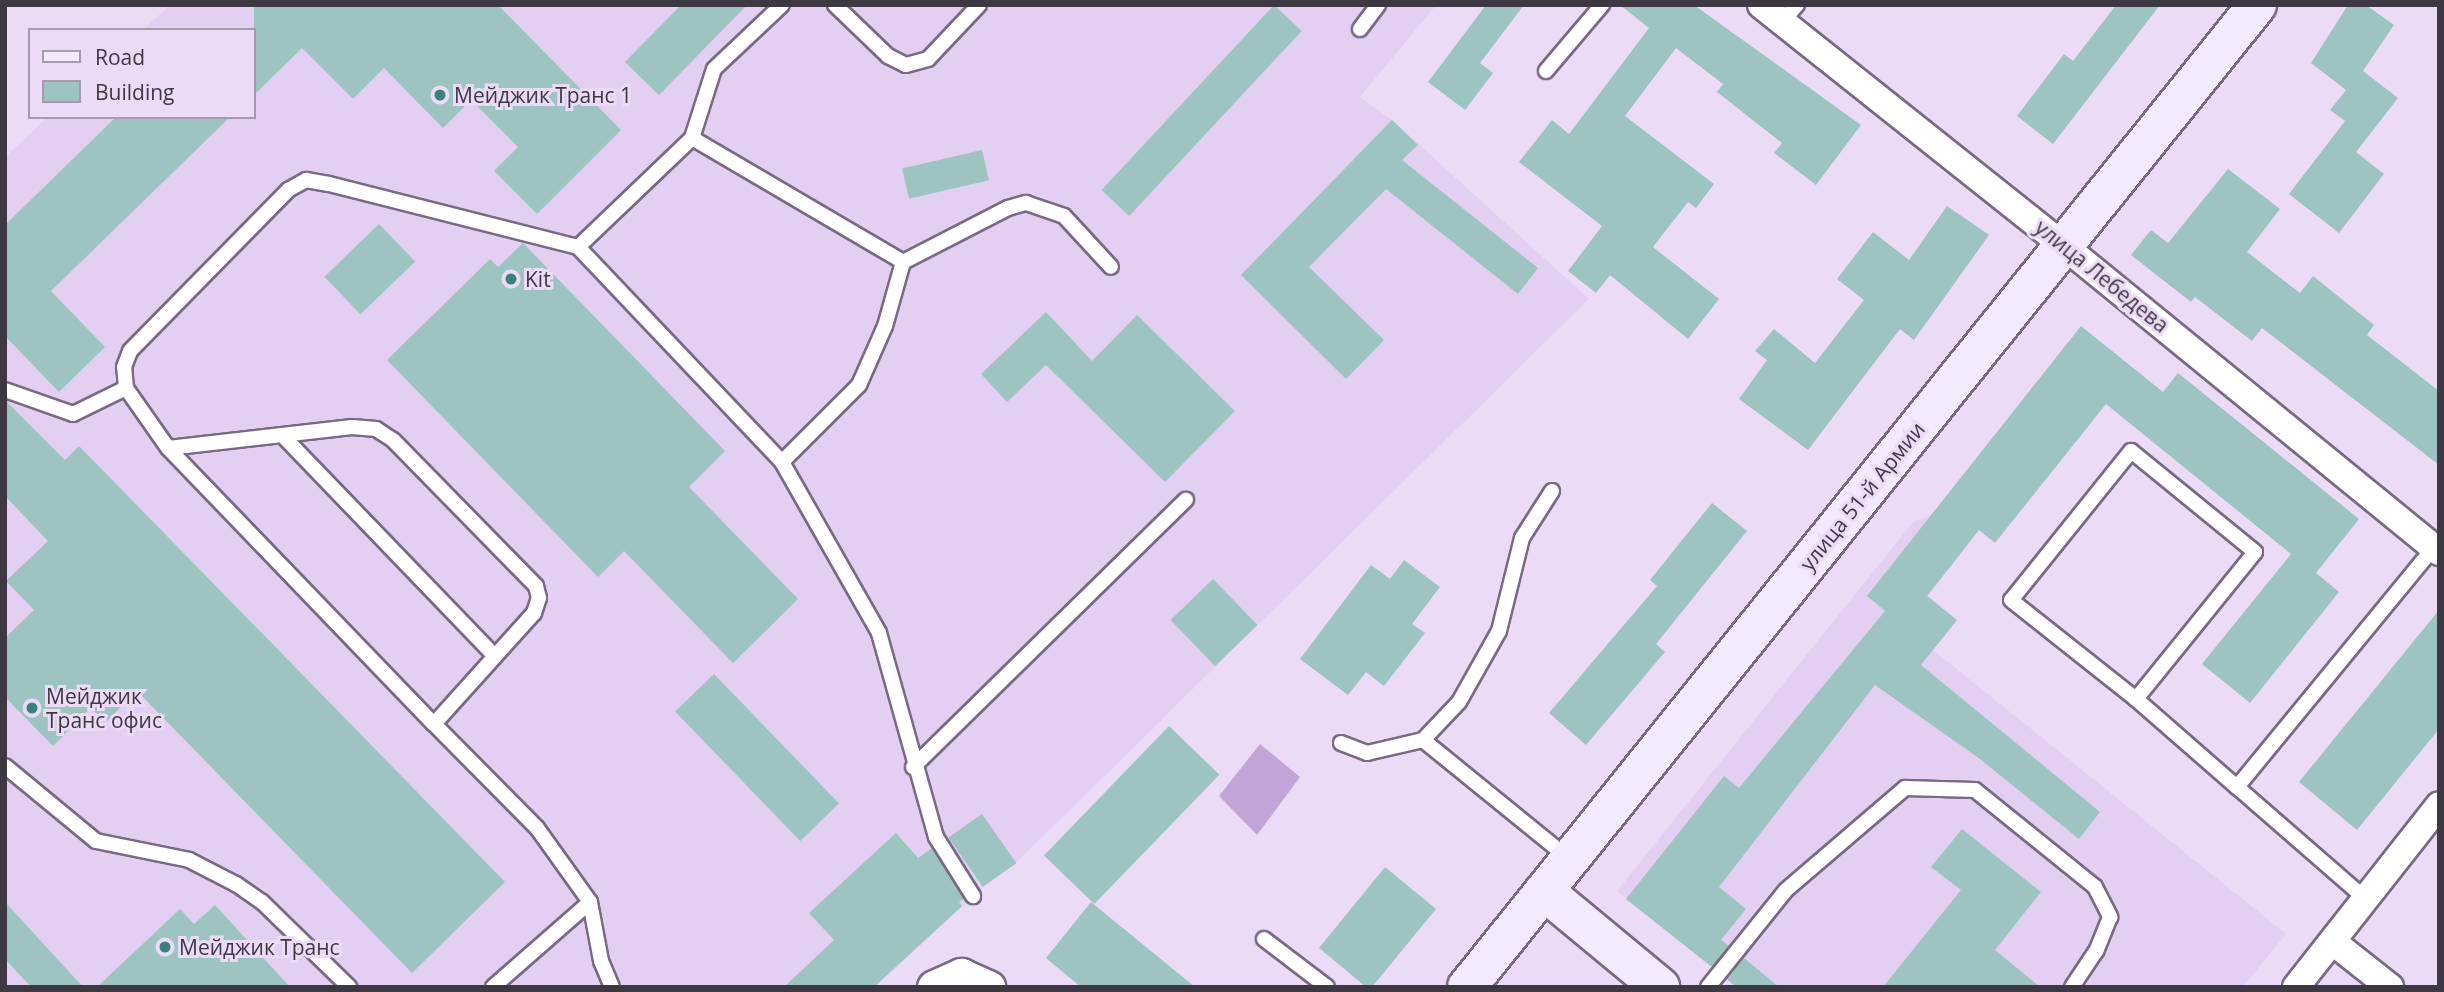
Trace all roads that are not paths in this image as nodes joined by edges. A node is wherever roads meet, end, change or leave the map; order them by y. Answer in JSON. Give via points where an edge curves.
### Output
{"nodes":[{"id":1,"x":782,"y":5,"type":"edge"},
{"id":2,"x":835,"y":5,"type":"edge"},
{"id":3,"x":979,"y":5,"type":"edge"},
{"id":4,"x":1378,"y":5,"type":"edge"},
{"id":5,"x":1602,"y":5,"type":"edge"},
{"id":6,"x":1761,"y":5,"type":"edge"},
{"id":7,"x":2257,"y":5,"type":"edge"},
{"id":8,"x":1789,"y":14,"type":"edge"},
{"id":9,"x":1360,"y":29,"type":"dead end"},
{"id":10,"x":1546,"y":71,"type":"dead end"},
{"id":11,"x":692,"y":138,"type":"junction"},
{"id":12,"x":2064,"y":246,"type":"junction"},
{"id":13,"x":578,"y":247,"type":"junction"},
{"id":14,"x":902,"y":262,"type":"junction"},
{"id":15,"x":1111,"y":267,"type":"dead end"},
{"id":16,"x":126,"y":388,"type":"junction"},
{"id":17,"x":5,"y":390,"type":"edge"},
{"id":18,"x":282,"y":435,"type":"junction"},
{"id":19,"x":168,"y":448,"type":"junction"},
{"id":20,"x":782,"y":462,"type":"junction"},
{"id":21,"x":1552,"y":491,"type":"dead end"},
{"id":22,"x":1186,"y":500,"type":"dead end"},
{"id":23,"x":2436,"y":550,"type":"edge"},
{"id":24,"x":495,"y":656,"type":"junction"},
{"id":25,"x":2136,"y":699,"type":"junction"},
{"id":26,"x":434,"y":724,"type":"junction"},
{"id":27,"x":1423,"y":740,"type":"junction"},
{"id":28,"x":1341,"y":743,"type":"dead end"},
{"id":29,"x":5,"y":766,"type":"edge"},
{"id":30,"x":913,"y":767,"type":"junction"},
{"id":31,"x":2237,"y":787,"type":"junction"},
{"id":32,"x":2439,"y":806,"type":"edge"},
{"id":33,"x":1569,"y":859,"type":"junction"},
{"id":34,"x":1544,"y":891,"type":"junction"},
{"id":35,"x":974,"y":896,"type":"dead end"},
{"id":36,"x":2366,"y":899,"type":"junction"},
{"id":37,"x":590,"y":902,"type":"junction"},
{"id":38,"x":1264,"y":939,"type":"dead end"},
{"id":39,"x":2333,"y":942,"type":"junction"},
{"id":40,"x":349,"y":987,"type":"edge"},
{"id":41,"x":493,"y":987,"type":"edge"},
{"id":42,"x":612,"y":987,"type":"edge"},
{"id":43,"x":1327,"y":987,"type":"edge"},
{"id":44,"x":1467,"y":987,"type":"edge"},
{"id":45,"x":1660,"y":987,"type":"edge"},
{"id":46,"x":1707,"y":987,"type":"edge"},
{"id":47,"x":2073,"y":987,"type":"edge"},
{"id":48,"x":2296,"y":987,"type":"edge"},
{"id":49,"x":2390,"y":987,"type":"edge"}],
"edges":[{"from":1,"to":11,"type":"lane","via":[[714,69]]},
{"from":2,"to":3,"type":"lane","via":[[888,56],[906,65],[928,59]]},
{"from":4,"to":9,"type":"lane"},
{"from":5,"to":10,"type":"lane"},
{"from":6,"to":8,"type":"street","name":"улица Лебедева"},
{"from":7,"to":12,"type":"main road","name":"улица 51-й Армии"},
{"from":8,"to":12,"type":"street","name":"улица Лебедева"},
{"from":11,"to":13,"type":"lane"},
{"from":11,"to":14,"type":"lane"},
{"from":12,"to":23,"type":"street","name":"улица Лебедева"},
{"from":12,"to":33,"type":"main road","name":"улица 51-й Армии"},
{"from":13,"to":16,"type":"lane","via":[[306,180],[288,190],[130,351],[124,367]]},
{"from":13,"to":20,"type":"lane"},
{"from":14,"to":15,"type":"lane","via":[[1007,208],[1026,203],[1064,216]]},
{"from":14,"to":20,"type":"lane","via":[[886,326],[859,385]]},
{"from":16,"to":17,"type":"lane","via":[[73,414]]},
{"from":16,"to":19,"type":"lane"},
{"from":18,"to":19,"type":"lane"},
{"from":18,"to":24,"type":"lane"},
{"from":18,"to":24,"type":"lane","via":[[376,429],[393,440],[536,586],[539,598],[534,613]]},
{"from":19,"to":26,"type":"lane"},
{"from":20,"to":30,"type":"lane","via":[[879,633]]},
{"from":21,"to":27,"type":"lane","via":[[1522,538],[1499,631],[1459,702]]},
{"from":22,"to":30,"type":"lane"},
{"from":23,"to":31,"type":"lane"},
{"from":24,"to":26,"type":"lane"},
{"from":25,"to":25,"type":"lane","via":[[2011,600],[2131,451],[2255,552]]},
{"from":25,"to":31,"type":"lane"},
{"from":26,"to":37,"type":"lane","via":[[537,828]]},
{"from":27,"to":28,"type":"lane","via":[[1367,753]]},
{"from":27,"to":33,"type":"lane"},
{"from":29,"to":40,"type":"lane","via":[[96,841],[188,860],[236,884],[262,902]]},
{"from":30,"to":35,"type":"lane","via":[[936,837]]},
{"from":31,"to":36,"type":"lane"},
{"from":32,"to":36,"type":"street"},
{"from":33,"to":34,"type":"main road","name":"улица 51-й Армии"},
{"from":34,"to":44,"type":"main road","name":"улица 51-й Армии"},
{"from":34,"to":45,"type":"main road"},
{"from":36,"to":39,"type":"street"},
{"from":37,"to":41,"type":"lane"},
{"from":37,"to":42,"type":"lane","via":[[601,961]]},
{"from":38,"to":43,"type":"lane"},
{"from":39,"to":48,"type":"street"},
{"from":39,"to":49,"type":"street"},
{"from":46,"to":47,"type":"lane","via":[[1786,890],[1905,788],[1975,790],[2095,887],[2110,917],[2096,951]]}]}
